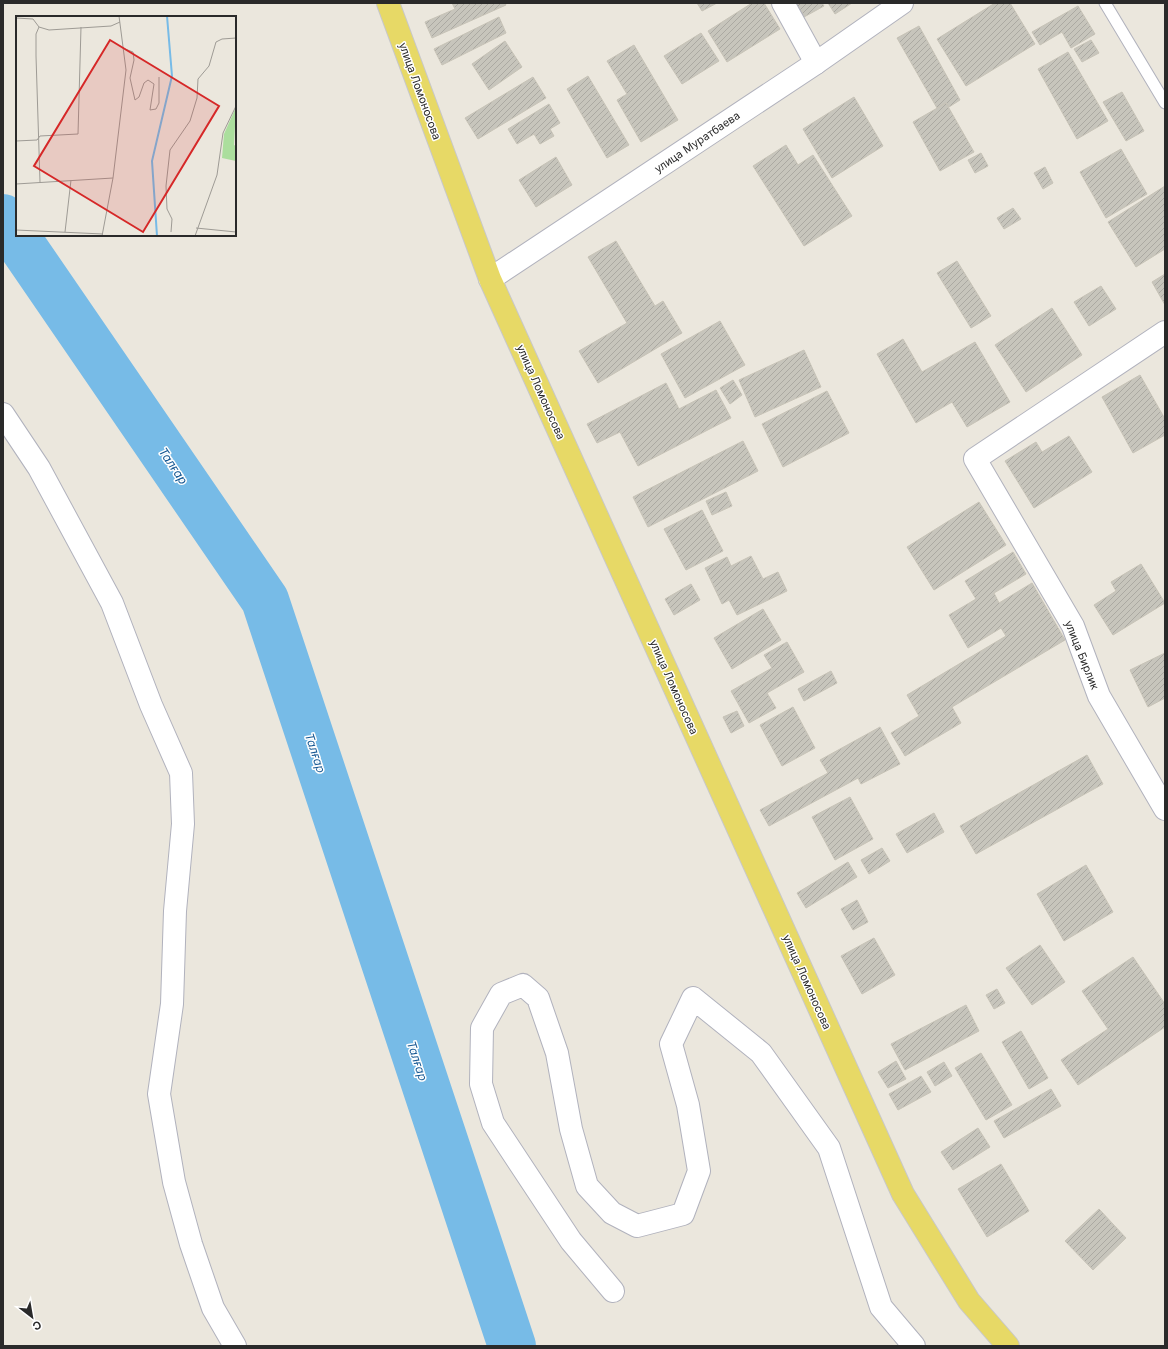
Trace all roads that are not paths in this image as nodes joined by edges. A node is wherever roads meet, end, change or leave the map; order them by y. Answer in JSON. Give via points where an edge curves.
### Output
{"nodes":[{"id":1,"x":388,"y":3,"type":"edge"},
{"id":2,"x":783,"y":3,"type":"edge"},
{"id":3,"x":902,"y":3,"type":"edge"},
{"id":4,"x":1105,"y":3,"type":"edge"},
{"id":5,"x":816,"y":63,"type":"junction"},
{"id":6,"x":1165,"y":103,"type":"edge"},
{"id":7,"x":490,"y":280,"type":"junction"},
{"id":8,"x":1165,"y":332,"type":"edge"},
{"id":9,"x":3,"y":414,"type":"edge"},
{"id":10,"x":1165,"y":809,"type":"edge"},
{"id":11,"x":613,"y":1291,"type":"dead end"},
{"id":12,"x":235,"y":1346,"type":"edge"},
{"id":13,"x":914,"y":1346,"type":"edge"},
{"id":14,"x":1008,"y":1346,"type":"edge"}],
"edges":[{"from":1,"to":7,"type":"main road","name":"улица Ломоносова"},
{"from":2,"to":5,"type":"street"},
{"from":3,"to":5,"type":"street","name":"улица Муратбаева"},
{"from":4,"to":6,"type":"lane"},
{"from":5,"to":7,"type":"street","name":"улица Муратбаева"},
{"from":7,"to":14,"type":"main road","name":"улица Ломоносова","via":[[903,1194],[969,1300]]},
{"from":8,"to":10,"type":"street","name":"улица Бирлик","via":[[975,459],[1073,626],[1099,696]]},
{"from":9,"to":12,"type":"street","via":[[39,468],[112,603],[151,706],[181,773],[182,824],[175,911],[172,1004],[159,1094],[174,1182],[191,1244],[213,1308]]},
{"from":11,"to":13,"type":"street","via":[[571,1241],[493,1122],[484,1092],[482,1028],[501,994],[523,985],[538,998],[557,1053],[571,1129],[587,1186],[612,1213],[637,1226],[683,1214],[699,1172],[688,1105],[672,1044],[693,998],[761,1053],[829,1148],[881,1307]]}]}
